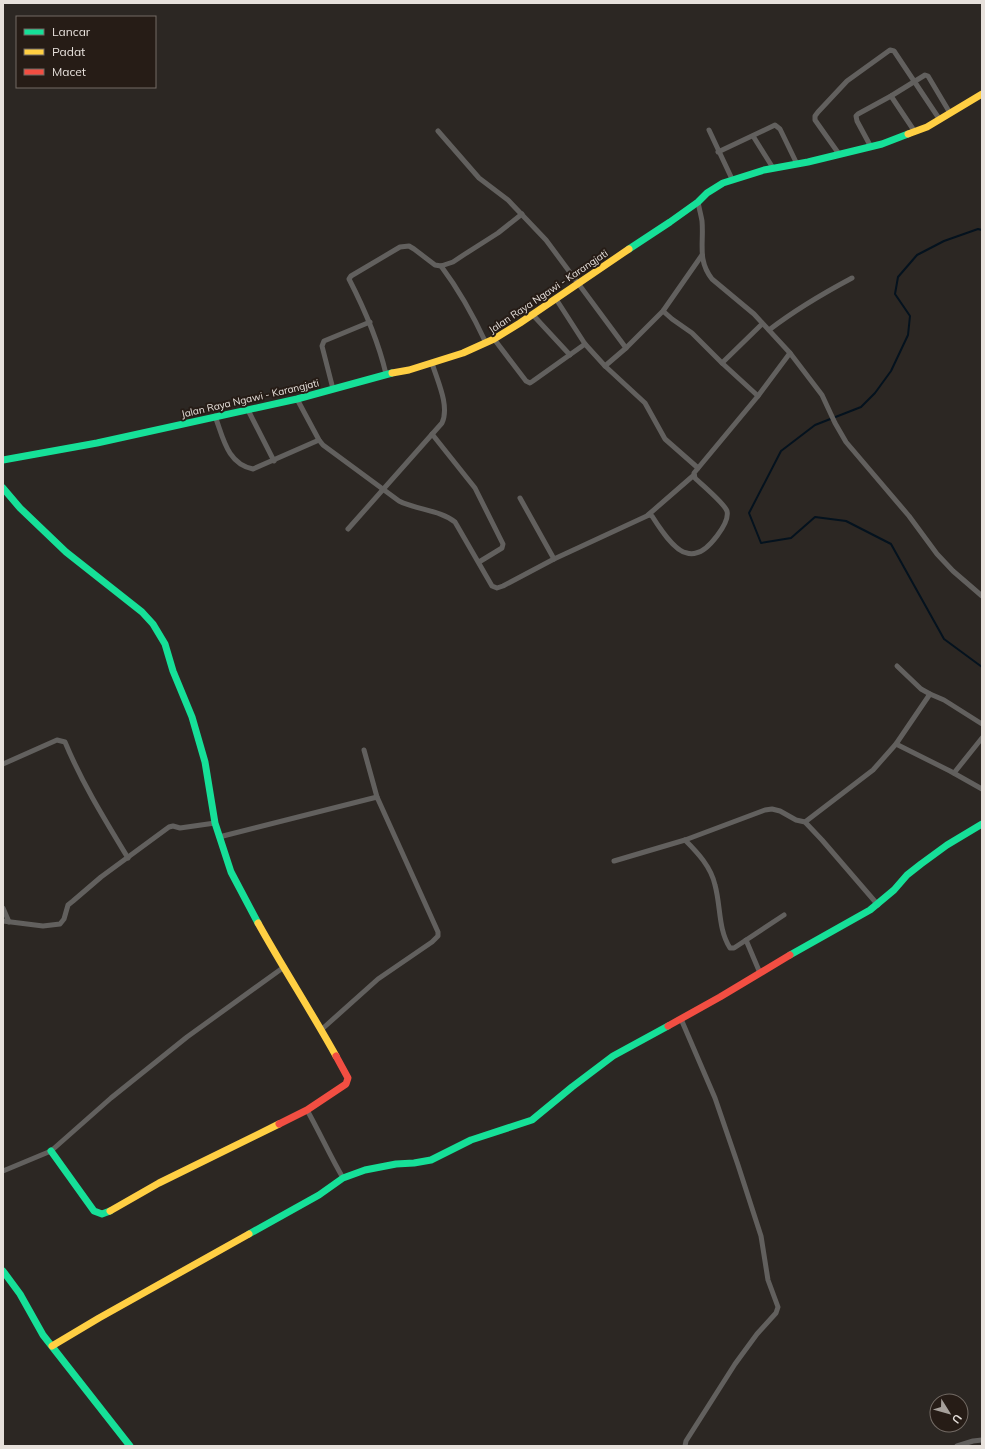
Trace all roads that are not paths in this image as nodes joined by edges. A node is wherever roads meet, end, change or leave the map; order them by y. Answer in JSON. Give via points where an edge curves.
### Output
{"nodes":[{"id":1,"x":915,"y":82,"type":"junction"},
{"id":2,"x":982,"y":94,"type":"edge"},
{"id":3,"x":891,"y":96,"type":"junction"},
{"id":4,"x":950,"y":113,"type":"junction"},
{"id":5,"x":940,"y":120,"type":"junction"},
{"id":6,"x":709,"y":130,"type":"dead end"},
{"id":7,"x":438,"y":131,"type":"dead end"},
{"id":8,"x":914,"y":132,"type":"junction"},
{"id":9,"x":753,"y":136,"type":"junction"},
{"id":10,"x":871,"y":147,"type":"junction"},
{"id":11,"x":718,"y":152,"type":"junction"},
{"id":12,"x":839,"y":154,"type":"junction"},
{"id":13,"x":797,"y":164,"type":"junction"},
{"id":14,"x":773,"y":168,"type":"junction"},
{"id":15,"x":732,"y":179,"type":"junction"},
{"id":16,"x":698,"y":202,"type":"junction"},
{"id":17,"x":522,"y":214,"type":"junction"},
{"id":18,"x":702,"y":255,"type":"junction"},
{"id":19,"x":441,"y":266,"type":"junction"},
{"id":20,"x":852,"y":278,"type":"dead end"},
{"id":21,"x":578,"y":283,"type":"junction"},
{"id":22,"x":556,"y":299,"type":"junction"},
{"id":23,"x":663,"y":311,"type":"junction"},
{"id":24,"x":532,"y":314,"type":"junction"},
{"id":25,"x":370,"y":322,"type":"junction"},
{"id":26,"x":762,"y":324,"type":"junction"},
{"id":27,"x":769,"y":330,"type":"junction"},
{"id":28,"x":494,"y":339,"type":"junction"},
{"id":29,"x":486,"y":343,"type":"junction"},
{"id":30,"x":585,"y":344,"type":"junction"},
{"id":31,"x":626,"y":348,"type":"junction"},
{"id":32,"x":790,"y":353,"type":"junction"},
{"id":33,"x":570,"y":355,"type":"junction"},
{"id":34,"x":432,"y":363,"type":"junction"},
{"id":35,"x":722,"y":363,"type":"junction"},
{"id":36,"x":605,"y":366,"type":"junction"},
{"id":37,"x":386,"y":374,"type":"junction"},
{"id":38,"x":333,"y":390,"type":"junction"},
{"id":39,"x":758,"y":396,"type":"junction"},
{"id":40,"x":297,"y":399,"type":"junction"},
{"id":41,"x":248,"y":410,"type":"junction"},
{"id":42,"x":215,"y":416,"type":"junction"},
{"id":43,"x":432,"y":434,"type":"junction"},
{"id":44,"x":319,"y":440,"type":"junction"},
{"id":45,"x":3,"y":460,"type":"edge"},
{"id":46,"x":274,"y":460,"type":"junction"},
{"id":47,"x":698,"y":468,"type":"junction"},
{"id":48,"x":694,"y":475,"type":"junction"},
{"id":49,"x":3,"y":488,"type":"edge"},
{"id":50,"x":384,"y":490,"type":"junction"},
{"id":51,"x":520,"y":498,"type":"dead end"},
{"id":52,"x":648,"y":515,"type":"junction"},
{"id":53,"x":348,"y":529,"type":"dead end"},
{"id":54,"x":554,"y":559,"type":"junction"},
{"id":55,"x":479,"y":562,"type":"junction"},
{"id":56,"x":982,"y":596,"type":"edge"},
{"id":57,"x":897,"y":666,"type":"dead end"},
{"id":58,"x":930,"y":694,"type":"junction"},
{"id":59,"x":982,"y":724,"type":"edge"},
{"id":60,"x":982,"y":738,"type":"edge"},
{"id":61,"x":896,"y":744,"type":"junction"},
{"id":62,"x":364,"y":750,"type":"dead end"},
{"id":63,"x":3,"y":764,"type":"edge"},
{"id":64,"x":954,"y":773,"type":"junction"},
{"id":65,"x":982,"y":789,"type":"edge"},
{"id":66,"x":377,"y":797,"type":"junction"},
{"id":67,"x":805,"y":822,"type":"junction"},
{"id":68,"x":215,"y":823,"type":"junction"},
{"id":69,"x":982,"y":824,"type":"edge"},
{"id":70,"x":219,"y":837,"type":"junction"},
{"id":71,"x":685,"y":840,"type":"junction"},
{"id":72,"x":128,"y":858,"type":"junction"},
{"id":73,"x":614,"y":861,"type":"dead end"},
{"id":74,"x":878,"y":904,"type":"junction"},
{"id":75,"x":3,"y":908,"type":"edge"},
{"id":76,"x":784,"y":915,"type":"dead end"},
{"id":77,"x":3,"y":921,"type":"edge"},
{"id":78,"x":9,"y":922,"type":"junction"},
{"id":79,"x":746,"y":940,"type":"junction"},
{"id":80,"x":284,"y":968,"type":"junction"},
{"id":81,"x":760,"y":973,"type":"junction"},
{"id":82,"x":681,"y":1019,"type":"junction"},
{"id":83,"x":321,"y":1030,"type":"junction"},
{"id":84,"x":307,"y":1110,"type":"junction"},
{"id":85,"x":51,"y":1151,"type":"junction"},
{"id":86,"x":3,"y":1171,"type":"edge"},
{"id":87,"x":343,"y":1178,"type":"junction"},
{"id":88,"x":3,"y":1271,"type":"edge"},
{"id":89,"x":52,"y":1346,"type":"junction"},
{"id":90,"x":982,"y":1440,"type":"edge"},
{"id":91,"x":130,"y":1446,"type":"edge"},
{"id":92,"x":684,"y":1446,"type":"edge"},
{"id":93,"x":957,"y":1446,"type":"edge"}],
"edges":[{"from":1,"to":3,"type":"street"},
{"from":1,"to":4,"type":"street","via":[[925,75],[928,76]]},
{"from":1,"to":5,"type":"street"},
{"from":1,"to":12,"type":"street","via":[[892,50],[847,81],[815,116],[815,120]]},
{"from":2,"to":4,"type":"street","name":"Jalan Raya Ngawi - Karangjati"},
{"from":3,"to":8,"type":"street"},
{"from":3,"to":10,"type":"street","via":[[856,116]]},
{"from":4,"to":5,"type":"street","name":"Jalan Raya Ngawi - Karangjati"},
{"from":5,"to":8,"type":"street","name":"Jalan Raya Ngawi - Karangjati"},
{"from":6,"to":11,"type":"street"},
{"from":7,"to":17,"type":"street","via":[[479,178]]},
{"from":8,"to":10,"type":"street","name":"Jalan Raya Ngawi - Karangjati"},
{"from":9,"to":11,"type":"street"},
{"from":9,"to":13,"type":"street","via":[[777,126]]},
{"from":9,"to":14,"type":"street"},
{"from":10,"to":12,"type":"street","name":"Jalan Raya Ngawi - Karangjati"},
{"from":11,"to":15,"type":"street"},
{"from":12,"to":13,"type":"street","name":"Jalan Raya Ngawi - Karangjati"},
{"from":13,"to":14,"type":"street","name":"Jalan Raya Ngawi - Karangjati"},
{"from":14,"to":15,"type":"street","name":"Jalan Raya Ngawi - Karangjati"},
{"from":15,"to":16,"type":"street","name":"Jalan Raya Ngawi - Karangjati","via":[[714,188]]},
{"from":16,"to":18,"type":"street","via":[[702,221]]},
{"from":16,"to":21,"type":"street","name":"Jalan Raya Ngawi - Karangjati"},
{"from":17,"to":19,"type":"street","via":[[453,262]]},
{"from":17,"to":21,"type":"street","via":[[546,240]]},
{"from":18,"to":23,"type":"street"},
{"from":18,"to":26,"type":"street","via":[[703,265],[712,279],[745,306]]},
{"from":19,"to":25,"type":"street","via":[[435,265],[409,246],[400,248],[351,276],[349,279]]},
{"from":19,"to":29,"type":"street","via":[[466,302]]},
{"from":20,"to":27,"type":"street","via":[[817,296]]},
{"from":21,"to":22,"type":"street","name":"Jalan Raya Ngawi - Karangjati"},
{"from":21,"to":31,"type":"street"},
{"from":22,"to":24,"type":"street","name":"Jalan Raya Ngawi - Karangjati"},
{"from":22,"to":30,"type":"street"},
{"from":23,"to":31,"type":"street"},
{"from":23,"to":35,"type":"street","via":[[692,333]]},
{"from":24,"to":28,"type":"street","name":"Jalan Raya Ngawi - Karangjati"},
{"from":24,"to":33,"type":"street"},
{"from":25,"to":37,"type":"street"},
{"from":25,"to":38,"type":"street","via":[[323,342]]},
{"from":26,"to":27,"type":"street"},
{"from":26,"to":35,"type":"street"},
{"from":27,"to":32,"type":"street"},
{"from":28,"to":29,"type":"street","name":"Jalan Raya Ngawi - Karangjati"},
{"from":28,"to":33,"type":"street","via":[[530,383]]},
{"from":29,"to":34,"type":"street","name":"Jalan Raya Ngawi - Karangjati","via":[[463,354]]},
{"from":30,"to":33,"type":"street"},
{"from":30,"to":36,"type":"street"},
{"from":31,"to":36,"type":"street"},
{"from":32,"to":39,"type":"street"},
{"from":32,"to":56,"type":"street","via":[[822,394],[846,442],[909,516],[937,554]]},
{"from":34,"to":37,"type":"street","name":"Jalan Raya Ngawi - Karangjati"},
{"from":34,"to":43,"type":"street","via":[[445,416]]},
{"from":35,"to":39,"type":"street"},
{"from":36,"to":47,"type":"street","via":[[645,403],[665,440]]},
{"from":37,"to":38,"type":"street","name":"Jalan Raya Ngawi - Karangjati"},
{"from":38,"to":40,"type":"street","name":"Jalan Raya Ngawi - Karangjati"},
{"from":39,"to":47,"type":"street"},
{"from":40,"to":41,"type":"street","name":"Jalan Raya Ngawi - Karangjati"},
{"from":40,"to":44,"type":"street"},
{"from":41,"to":42,"type":"street","name":"Jalan Raya Ngawi - Karangjati"},
{"from":41,"to":46,"type":"street"},
{"from":42,"to":45,"type":"street","name":"Jalan Raya Ngawi - Karangjati"},
{"from":42,"to":46,"type":"street","via":[[229,454],[246,468],[253,469]]},
{"from":43,"to":50,"type":"street"},
{"from":43,"to":55,"type":"street","via":[[475,488],[503,544],[502,548]]},
{"from":44,"to":46,"type":"street"},
{"from":44,"to":50,"type":"street"},
{"from":47,"to":48,"type":"street"},
{"from":48,"to":52,"type":"street"},
{"from":48,"to":52,"type":"street","via":[[724,505],[727,512],[720,533],[712,542],[697,553],[686,553],[677,548],[652,516]]},
{"from":49,"to":68,"type":"street","via":[[66,552],[133,604],[153,624],[165,644],[192,717],[205,762]]},
{"from":50,"to":53,"type":"street"},
{"from":50,"to":55,"type":"street","via":[[408,505],[449,517],[458,526]]},
{"from":51,"to":54,"type":"street"},
{"from":52,"to":54,"type":"street"},
{"from":54,"to":55,"type":"street","via":[[497,588],[492,586]]},
{"from":57,"to":58,"type":"street","via":[[921,690]]},
{"from":58,"to":59,"type":"street"},
{"from":58,"to":61,"type":"street"},
{"from":60,"to":64,"type":"street"},
{"from":61,"to":64,"type":"street"},
{"from":61,"to":67,"type":"street","via":[[873,770]]},
{"from":62,"to":66,"type":"street"},
{"from":63,"to":72,"type":"street","via":[[58,740],[65,742],[99,811]]},
{"from":64,"to":65,"type":"street"},
{"from":66,"to":70,"type":"street"},
{"from":66,"to":83,"type":"street","via":[[438,936],[378,979]]},
{"from":67,"to":71,"type":"street","via":[[780,812],[765,810]]},
{"from":67,"to":74,"type":"street"},
{"from":68,"to":70,"type":"street"},
{"from":68,"to":72,"type":"street","via":[[169,827]]},
{"from":69,"to":74,"type":"street","via":[[907,874]]},
{"from":70,"to":80,"type":"street","via":[[231,872]]},
{"from":71,"to":73,"type":"street"},
{"from":71,"to":79,"type":"street","via":[[709,869],[715,885],[720,920],[729,947],[734,948]]},
{"from":72,"to":78,"type":"street","via":[[68,905],[60,924],[43,926]]},
{"from":74,"to":81,"type":"street"},
{"from":75,"to":78,"type":"street"},
{"from":76,"to":79,"type":"street"},
{"from":77,"to":78,"type":"street"},
{"from":79,"to":81,"type":"street"},
{"from":80,"to":83,"type":"street"},
{"from":80,"to":85,"type":"street","via":[[187,1036]]},
{"from":81,"to":82,"type":"street"},
{"from":82,"to":87,"type":"street","via":[[613,1056],[532,1120],[471,1140],[431,1160],[365,1170]]},
{"from":82,"to":92,"type":"street","via":[[715,1098],[738,1165],[761,1236],[766,1273],[778,1307],[776,1313],[735,1364]]},
{"from":83,"to":84,"type":"street","via":[[348,1080]]},
{"from":84,"to":85,"type":"street","via":[[159,1183],[105,1214],[98,1213],[92,1208]]},
{"from":84,"to":87,"type":"street"},
{"from":85,"to":86,"type":"street"},
{"from":87,"to":89,"type":"street","via":[[319,1195]]},
{"from":88,"to":89,"type":"street","via":[[14,1283],[32,1319]]},
{"from":89,"to":91,"type":"street"},
{"from":90,"to":93,"type":"street"}]}
